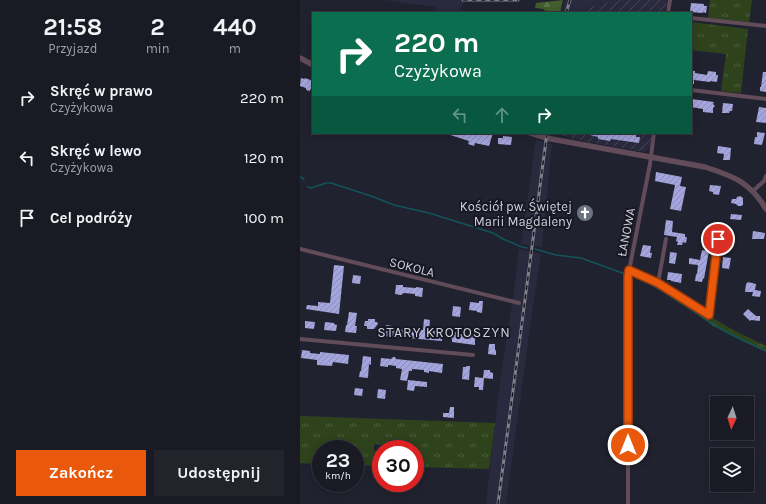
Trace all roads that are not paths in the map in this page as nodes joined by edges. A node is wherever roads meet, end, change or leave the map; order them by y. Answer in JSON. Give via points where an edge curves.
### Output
{"nodes":[{"id":1,"x":670,"y":0,"type":"edge"},
{"id":2,"x":668,"y":12,"type":"edge"},
{"id":3,"x":692,"y":18,"type":"edge"},
{"id":4,"x":766,"y":26,"type":"edge"},
{"id":5,"x":300,"y":58,"type":"edge"},
{"id":6,"x":312,"y":64,"type":"edge"},
{"id":7,"x":692,"y":90,"type":"edge"},
{"id":8,"x":766,"y":99,"type":"edge"},
{"id":9,"x":533,"y":134,"type":"edge"},
{"id":10,"x":654,"y":134,"type":"edge"},
{"id":11,"x":651,"y":157,"type":"junction"},
{"id":12,"x":766,"y":176,"type":"edge"},
{"id":13,"x":753,"y":191,"type":"junction"},
{"id":14,"x":766,"y":209,"type":"edge"},
{"id":15,"x":718,"y":239,"type":"dead end"},
{"id":16,"x":666,"y":240,"type":"dead end"},
{"id":17,"x":300,"y":249,"type":"edge"},
{"id":18,"x":629,"y":270,"type":"junction"},
{"id":19,"x":658,"y":283,"type":"junction"},
{"id":20,"x":519,"y":303,"type":"dead end"},
{"id":21,"x":300,"y":339,"type":"edge"},
{"id":22,"x":473,"y":355,"type":"dead end"},
{"id":23,"x":628,"y":504,"type":"edge"}],
"edges":[{"from":1,"to":2,"type":"street"},
{"from":3,"to":4,"type":"street"},
{"from":5,"to":6,"type":"street"},
{"from":7,"to":8,"type":"street"},
{"from":9,"to":11,"type":"street"},
{"from":10,"to":11,"type":"street","name":"ŁANOWA"},
{"from":11,"to":13,"type":"street","via":[[728,174]]},
{"from":11,"to":18,"type":"street","name":"ŁANOWA"},
{"from":12,"to":13,"type":"street"},
{"from":13,"to":14,"type":"street"},
{"from":15,"to":19,"type":"street","via":[[709,315]]},
{"from":16,"to":19,"type":"street"},
{"from":17,"to":20,"type":"street","name":"SOKOLA"},
{"from":18,"to":19,"type":"street"},
{"from":18,"to":23,"type":"street","name":"ŁANOWA"},
{"from":21,"to":22,"type":"street"}]}
